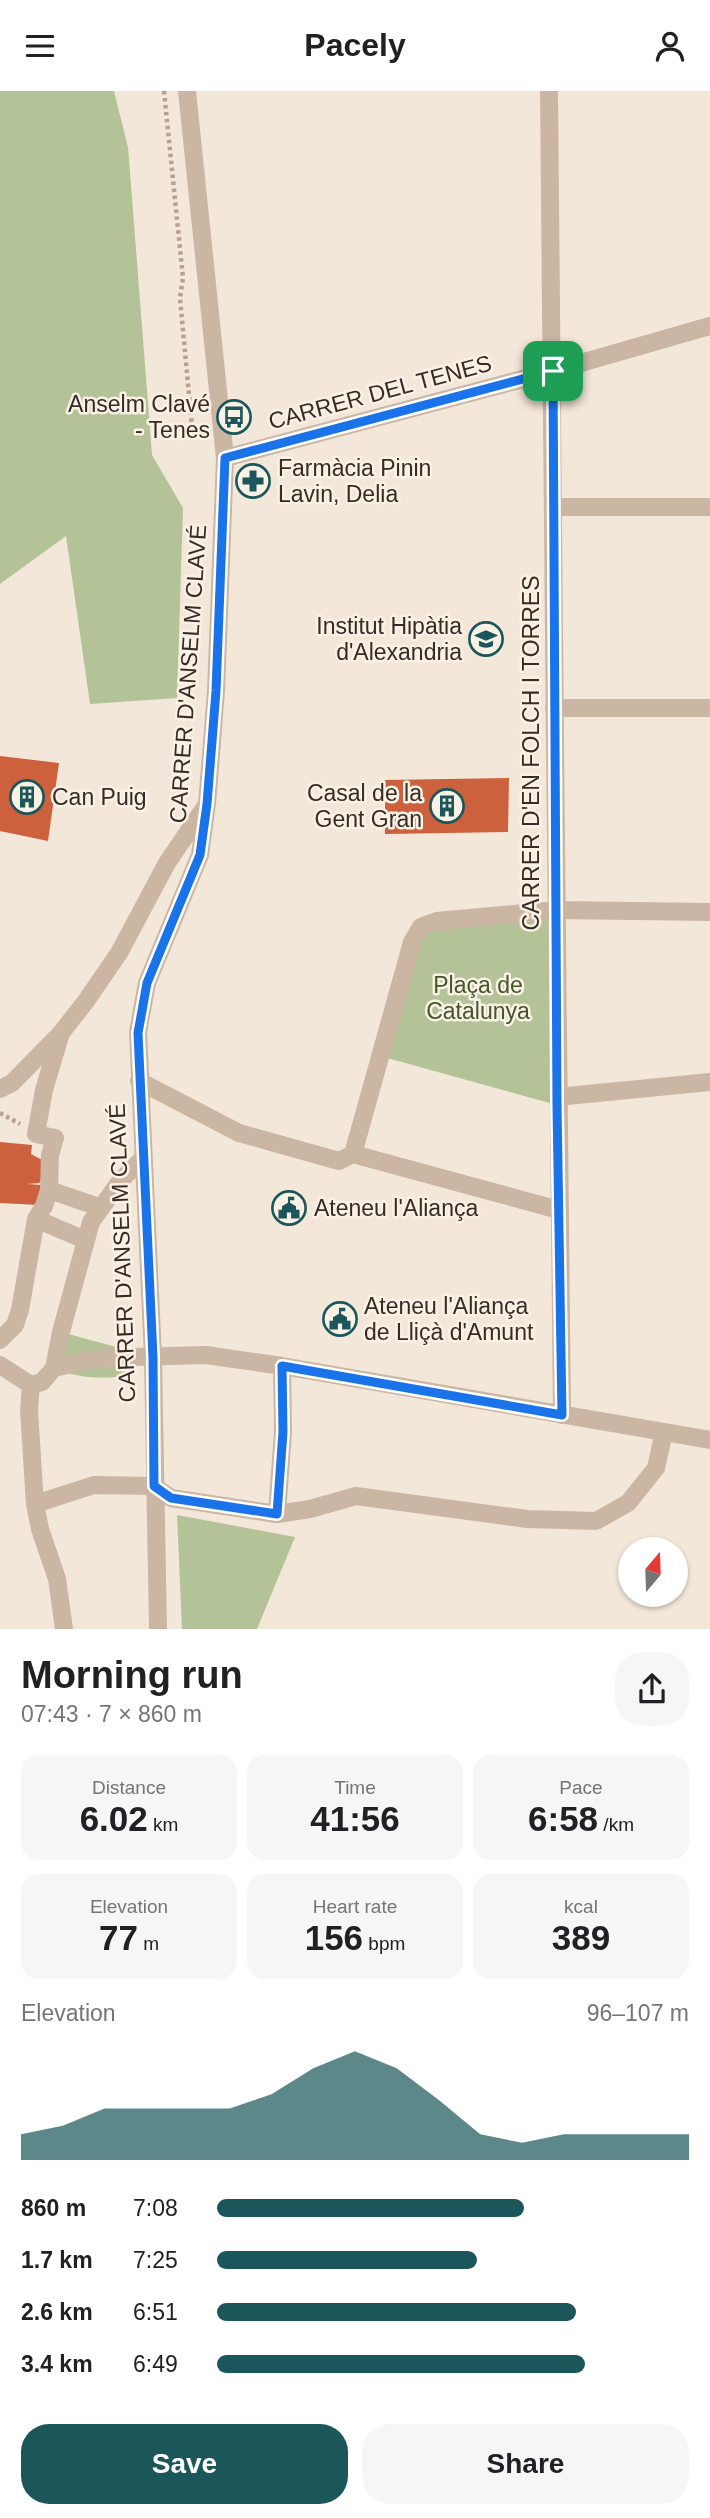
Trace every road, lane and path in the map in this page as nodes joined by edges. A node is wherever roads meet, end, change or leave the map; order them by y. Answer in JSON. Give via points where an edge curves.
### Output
{"nodes":[{"id":1,"x":164,"y":91,"type":"edge"},
{"id":2,"x":187,"y":91,"type":"edge"},
{"id":3,"x":549,"y":91,"type":"edge"},
{"id":4,"x":710,"y":325,"type":"edge"},
{"id":5,"x":553,"y":371,"type":"junction"},
{"id":6,"x":225,"y":458,"type":"junction"},
{"id":7,"x":554,"y":507,"type":"junction"},
{"id":8,"x":710,"y":507,"type":"edge"},
{"id":9,"x":554,"y":708,"type":"junction"},
{"id":10,"x":710,"y":708,"type":"edge"},
{"id":11,"x":207,"y":804,"type":"junction"},
{"id":12,"x":556,"y":910,"type":"junction"},
{"id":13,"x":710,"y":912,"type":"edge"},
{"id":14,"x":61,"y":1034,"type":"junction"},
{"id":15,"x":139,"y":1081,"type":"junction"},
{"id":16,"x":710,"y":1082,"type":"edge"},
{"id":17,"x":0,"y":1089,"type":"edge"},
{"id":18,"x":557,"y":1097,"type":"junction"},
{"id":19,"x":353,"y":1154,"type":"junction"},
{"id":20,"x":143,"y":1158,"type":"junction"},
{"id":21,"x":49,"y":1190,"type":"junction"},
{"id":22,"x":100,"y":1207,"type":"junction"},
{"id":23,"x":559,"y":1210,"type":"junction"},
{"id":24,"x":36,"y":1219,"type":"junction"},
{"id":25,"x":85,"y":1240,"type":"junction"},
{"id":26,"x":0,"y":1340,"type":"edge"},
{"id":27,"x":153,"y":1357,"type":"junction"},
{"id":28,"x":0,"y":1365,"type":"edge"},
{"id":29,"x":282,"y":1366,"type":"junction"},
{"id":30,"x":54,"y":1368,"type":"junction"},
{"id":31,"x":31,"y":1385,"type":"junction"},
{"id":32,"x":562,"y":1415,"type":"junction"},
{"id":33,"x":664,"y":1432,"type":"junction"},
{"id":34,"x":710,"y":1440,"type":"edge"},
{"id":35,"x":154,"y":1486,"type":"junction"},
{"id":36,"x":35,"y":1504,"type":"junction"},
{"id":37,"x":277,"y":1514,"type":"junction"},
{"id":38,"x":64,"y":1629,"type":"edge"},
{"id":39,"x":158,"y":1629,"type":"edge"}],
"edges":[{"from":1,"to":6,"type":"path","via":[[183,278],[180,298],[191,427]]},
{"from":2,"to":6,"type":"street","name":"CARRER D'ANSELM CLAVÉ"},
{"from":3,"to":5,"type":"street","name":"CARRER D'EN FOLCH I TORRES"},
{"from":4,"to":5,"type":"street","name":"CARRER DEL TENES"},
{"from":5,"to":6,"type":"street","name":"CARRER DEL TENES"},
{"from":5,"to":7,"type":"street","name":"CARRER D'EN FOLCH I TORRES"},
{"from":6,"to":11,"type":"street","name":"CARRER D'ANSELM CLAVÉ"},
{"from":7,"to":8,"type":"street"},
{"from":7,"to":9,"type":"street","name":"CARRER D'EN FOLCH I TORRES"},
{"from":9,"to":10,"type":"street"},
{"from":9,"to":12,"type":"street","name":"CARRER D'EN FOLCH I TORRES"},
{"from":11,"to":14,"type":"street","via":[[167,863],[119,953]]},
{"from":11,"to":15,"type":"street","name":"CARRER D'ANSELM CLAVÉ","via":[[200,855],[147,983],[138,1033]]},
{"from":12,"to":13,"type":"street"},
{"from":12,"to":18,"type":"street","name":"CARRER D'EN FOLCH I TORRES"},
{"from":12,"to":19,"type":"street","via":[[437,921],[421,927],[412,942]]},
{"from":14,"to":17,"type":"street","via":[[12,1083]]},
{"from":14,"to":21,"type":"street","via":[[36,1133],[55,1138]]},
{"from":15,"to":19,"type":"street","via":[[239,1133],[339,1161]]},
{"from":15,"to":20,"type":"street","name":"CARRER D'ANSELM CLAVÉ"},
{"from":16,"to":18,"type":"street"},
{"from":18,"to":23,"type":"street","name":"CARRER D'EN FOLCH I TORRES"},
{"from":19,"to":23,"type":"street"},
{"from":20,"to":22,"type":"street"},
{"from":20,"to":27,"type":"street","name":"CARRER D'ANSELM CLAVÉ"},
{"from":21,"to":22,"type":"street"},
{"from":21,"to":24,"type":"street"},
{"from":22,"to":25,"type":"street"},
{"from":23,"to":32,"type":"street","name":"CARRER D'EN FOLCH I TORRES"},
{"from":24,"to":25,"type":"street"},
{"from":24,"to":26,"type":"street","via":[[20,1311],[15,1325]]},
{"from":25,"to":30,"type":"street"},
{"from":27,"to":29,"type":"street","via":[[206,1355]]},
{"from":27,"to":30,"type":"street","via":[[98,1358]]},
{"from":27,"to":35,"type":"street","name":"CARRER D'ANSELM CLAVÉ"},
{"from":28,"to":31,"type":"street"},
{"from":29,"to":32,"type":"street"},
{"from":29,"to":37,"type":"street"},
{"from":30,"to":31,"type":"street","via":[[42,1382]]},
{"from":31,"to":36,"type":"street"},
{"from":32,"to":33,"type":"street"},
{"from":33,"to":34,"type":"street"},
{"from":33,"to":37,"type":"street","via":[[656,1468],[628,1503],[596,1521],[527,1519],[356,1496]]},
{"from":35,"to":36,"type":"street","via":[[94,1485]]},
{"from":35,"to":37,"type":"street","via":[[171,1498]]},
{"from":35,"to":39,"type":"street","name":"CARRER D'ANSELM CLAVÉ"},
{"from":36,"to":38,"type":"street","via":[[57,1579]]}]}
